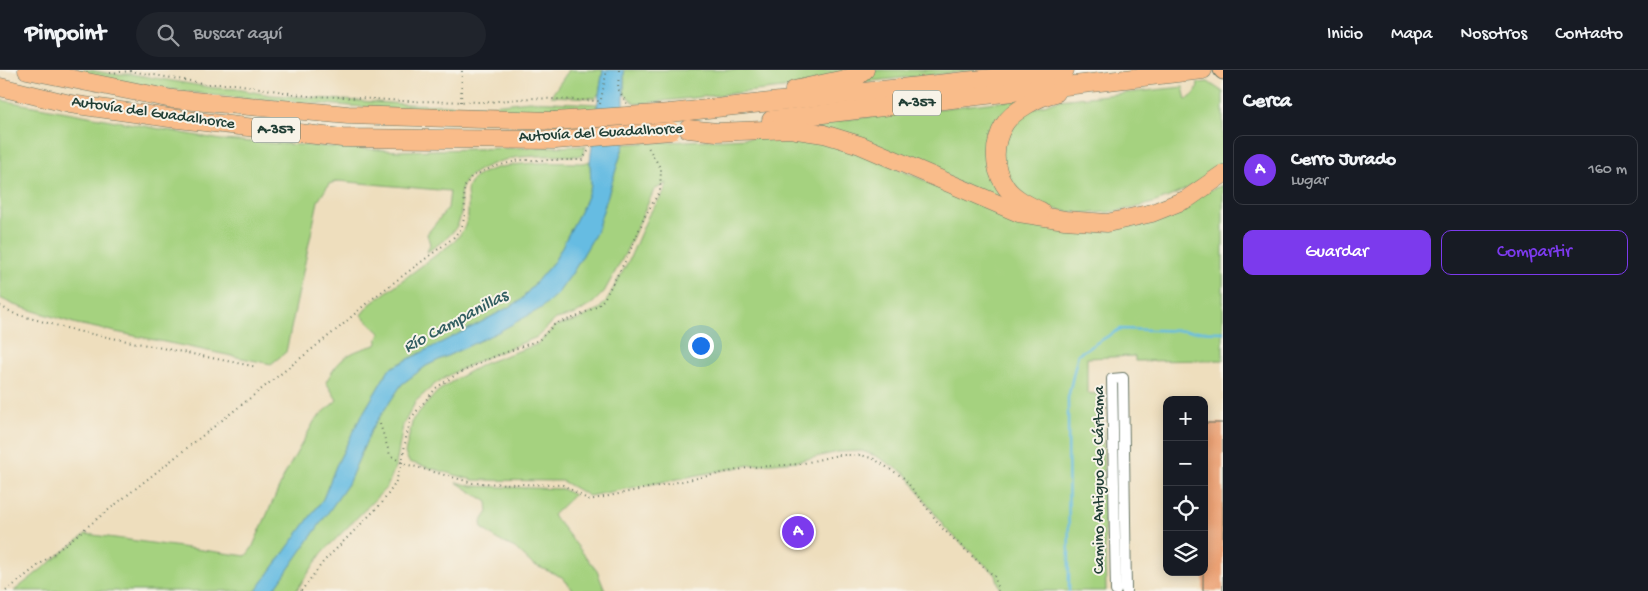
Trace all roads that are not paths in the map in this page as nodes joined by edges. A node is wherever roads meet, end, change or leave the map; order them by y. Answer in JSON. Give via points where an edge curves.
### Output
{"nodes":[{"id":1,"x":27,"y":70,"type":"edge"},
{"id":2,"x":865,"y":70,"type":"edge"},
{"id":3,"x":1065,"y":70,"type":"edge"},
{"id":4,"x":1203,"y":70,"type":"edge"},
{"id":5,"x":1163,"y":75,"type":"junction"},
{"id":6,"x":0,"y":87,"type":"edge"},
{"id":7,"x":712,"y":109,"type":"junction"},
{"id":8,"x":688,"y":129,"type":"junction"},
{"id":9,"x":1223,"y":174,"type":"edge"},
{"id":10,"x":1065,"y":220,"type":"junction"},
{"id":11,"x":1116,"y":591,"type":"edge"},
{"id":12,"x":1126,"y":591,"type":"edge"}],
"edges":[{"from":1,"to":7,"type":"highway","name":"Autovía del Guadalhorce","number":"A-357","bridge":true,"via":[[172,99],[348,115],[554,121]]},
{"from":2,"to":7,"type":"highway","via":[[858,76]]},
{"from":3,"to":7,"type":"highway","name":"Autovía del Guadalhorce","number":"A-357"},
{"from":4,"to":5,"type":"highway","name":"Autovía del Guadalhorce","number":"A-357"},
{"from":5,"to":8,"type":"highway","name":"Autovía del Guadalhorce","number":"A-357"},
{"from":5,"to":10,"type":"highway","via":[[1048,94],[1021,108],[1004,124],[996,148],[996,166],[1004,186],[1025,204]]},
{"from":6,"to":8,"type":"highway","name":"Autovía del Guadalhorce","number":"A-357","bridge":true,"via":[[70,104],[342,138],[555,140]]},
{"from":8,"to":10,"type":"highway","via":[[718,132],[790,129],[824,134],[860,145],[1019,213]]},
{"from":9,"to":10,"type":"highway","via":[[1187,199],[1152,213],[1106,223]]},
{"from":11,"to":12,"type":"street","name":"Camino Antiguo de Cártama","via":[[1112,379],[1123,378]]}]}
